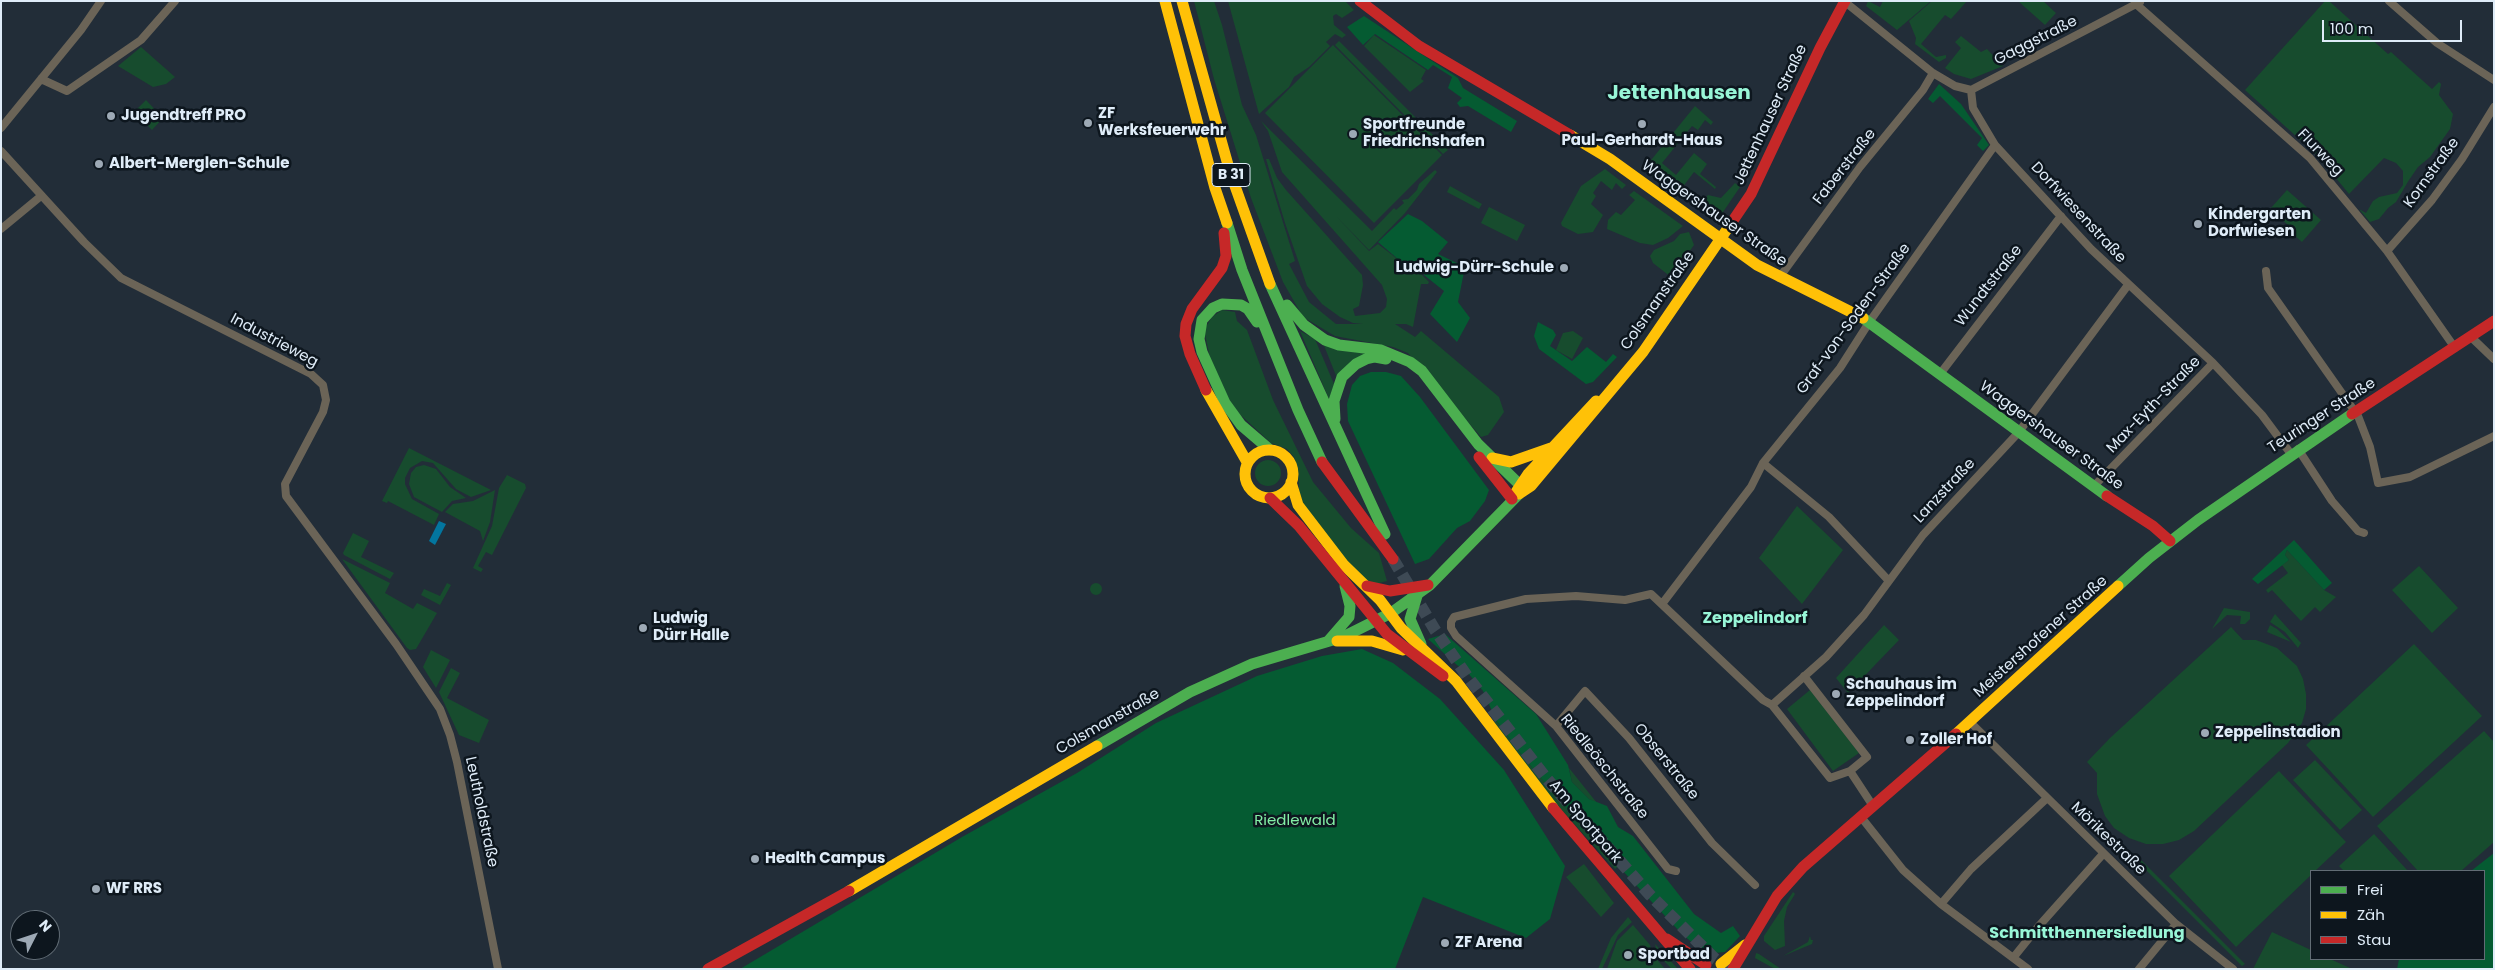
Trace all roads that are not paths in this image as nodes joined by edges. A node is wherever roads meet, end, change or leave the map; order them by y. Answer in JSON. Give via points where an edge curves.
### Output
{"nodes":[{"id":1,"x":101,"y":1,"type":"edge"},
{"id":2,"x":175,"y":1,"type":"edge"},
{"id":3,"x":1165,"y":1,"type":"edge"},
{"id":4,"x":1182,"y":1,"type":"edge"},
{"id":5,"x":1360,"y":1,"type":"edge"},
{"id":6,"x":1845,"y":1,"type":"edge"},
{"id":7,"x":2389,"y":1,"type":"edge"},
{"id":8,"x":2138,"y":3,"type":"edge"},
{"id":9,"x":1933,"y":73,"type":"junction"},
{"id":10,"x":41,"y":79,"type":"junction"},
{"id":11,"x":2494,"y":80,"type":"edge"},
{"id":12,"x":1971,"y":90,"type":"junction"},
{"id":13,"x":2494,"y":107,"type":"edge"},
{"id":14,"x":1,"y":128,"type":"edge"},
{"id":15,"x":1995,"y":145,"type":"junction"},
{"id":16,"x":1,"y":151,"type":"edge"},
{"id":17,"x":1215,"y":188,"type":"junction"},
{"id":18,"x":41,"y":196,"type":"junction"},
{"id":19,"x":2061,"y":216,"type":"junction"},
{"id":20,"x":1,"y":229,"type":"edge"},
{"id":21,"x":1719,"y":238,"type":"junction"},
{"id":22,"x":2387,"y":251,"type":"junction"},
{"id":23,"x":2266,"y":271,"type":"dead end"},
{"id":24,"x":1779,"y":278,"type":"junction"},
{"id":25,"x":1269,"y":282,"type":"junction"},
{"id":26,"x":2128,"y":285,"type":"junction"},
{"id":27,"x":1870,"y":321,"type":"junction"},
{"id":28,"x":2494,"y":321,"type":"edge"},
{"id":29,"x":2471,"y":337,"type":"junction"},
{"id":30,"x":2455,"y":348,"type":"junction"},
{"id":31,"x":1277,"y":359,"type":"junction"},
{"id":32,"x":2494,"y":359,"type":"edge"},
{"id":33,"x":2214,"y":362,"type":"junction"},
{"id":34,"x":1940,"y":374,"type":"junction"},
{"id":35,"x":1619,"y":379,"type":"junction"},
{"id":36,"x":2355,"y":412,"type":"junction"},
{"id":37,"x":1337,"y":432,"type":"junction"},
{"id":38,"x":2018,"y":432,"type":"junction"},
{"id":39,"x":2494,"y":436,"type":"edge"},
{"id":40,"x":1551,"y":448,"type":"junction"},
{"id":41,"x":1269,"y":450,"type":"junction"},
{"id":42,"x":2294,"y":452,"type":"junction"},
{"id":43,"x":1487,"y":454,"type":"junction"},
{"id":44,"x":1248,"y":462,"type":"junction"},
{"id":45,"x":1763,"y":463,"type":"junction"},
{"id":46,"x":1291,"y":482,"type":"junction"},
{"id":47,"x":2093,"y":487,"type":"junction"},
{"id":48,"x":1522,"y":488,"type":"junction"},
{"id":49,"x":1270,"y":498,"type":"junction"},
{"id":50,"x":1512,"y":499,"type":"junction"},
{"id":51,"x":2364,"y":533,"type":"dead end"},
{"id":52,"x":2170,"y":541,"type":"junction"},
{"id":53,"x":1888,"y":580,"type":"junction"},
{"id":54,"x":1344,"y":582,"type":"junction"},
{"id":55,"x":1361,"y":584,"type":"junction"},
{"id":56,"x":1430,"y":585,"type":"junction"},
{"id":57,"x":1419,"y":593,"type":"junction"},
{"id":58,"x":1662,"y":604,"type":"junction"},
{"id":59,"x":1391,"y":613,"type":"junction"},
{"id":60,"x":1376,"y":621,"type":"junction"},
{"id":61,"x":1328,"y":641,"type":"junction"},
{"id":62,"x":1423,"y":650,"type":"junction"},
{"id":63,"x":1408,"y":652,"type":"junction"},
{"id":64,"x":413,"y":669,"type":"joint"},
{"id":65,"x":1804,"y":676,"type":"junction"},
{"id":66,"x":1772,"y":705,"type":"junction"},
{"id":67,"x":1486,"y":720,"type":"junction"},
{"id":68,"x":1970,"y":722,"type":"junction"},
{"id":69,"x":1556,"y":726,"type":"junction"},
{"id":70,"x":1850,"y":771,"type":"junction"},
{"id":71,"x":2046,"y":798,"type":"junction"},
{"id":72,"x":1873,"y":806,"type":"junction"},
{"id":73,"x":1860,"y":816,"type":"junction"},
{"id":74,"x":2103,"y":854,"type":"junction"},
{"id":75,"x":1676,"y":870,"type":"dead end"},
{"id":76,"x":1755,"y":885,"type":"dead end"},
{"id":77,"x":1941,"y":904,"type":"junction"},
{"id":78,"x":2176,"y":924,"type":"junction"},
{"id":79,"x":1667,"y":939,"type":"junction"},
{"id":80,"x":1746,"y":946,"type":"junction"},
{"id":81,"x":2013,"y":958,"type":"junction"},
{"id":82,"x":1724,"y":966,"type":"edge"},
{"id":83,"x":1704,"y":967,"type":"edge"},
{"id":84,"x":498,"y":969,"type":"edge"},
{"id":85,"x":708,"y":969,"type":"edge"},
{"id":86,"x":1690,"y":969,"type":"edge"},
{"id":87,"x":1733,"y":969,"type":"edge"},
{"id":88,"x":2028,"y":969,"type":"edge"},
{"id":89,"x":2139,"y":969,"type":"edge"},
{"id":90,"x":2233,"y":969,"type":"edge"}],
"edges":[{"from":1,"to":10,"type":"street"},
{"from":2,"to":10,"type":"street","via":[[141,40],[67,91]]},
{"from":3,"to":17,"type":"main road","number":"B 31"},
{"from":4,"to":25,"type":"main road","number":"B 31","via":[[1227,162]]},
{"from":5,"to":21,"type":"main road","name":"Waggershauser Straße","via":[[1419,46],[1610,159]]},
{"from":6,"to":9,"type":"street"},
{"from":6,"to":21,"type":"main road","name":"Jettenhauser Straße","via":[[1759,179]]},
{"from":7,"to":11,"type":"street","via":[[2437,43]]},
{"from":8,"to":12,"type":"street","name":"Gaggstraße"},
{"from":8,"to":22,"type":"street","name":"Flurweg","via":[[2310,158]]},
{"from":9,"to":12,"type":"street","via":[[1955,86]]},
{"from":9,"to":24,"type":"street","name":"Faberstraße"},
{"from":10,"to":14,"type":"street"},
{"from":12,"to":15,"type":"street","name":"Dorfwiesenstraße","via":[[1973,108]]},
{"from":13,"to":22,"type":"street","name":"Kornstraße","via":[[2432,200]]},
{"from":15,"to":19,"type":"street","name":"Dorfwiesenstraße"},
{"from":15,"to":27,"type":"street","name":"Graf-von-Soden-Straße"},
{"from":16,"to":18,"type":"street","name":"Industrieweg"},
{"from":17,"to":31,"type":"main road","number":"B 31","via":[[1242,270]]},
{"from":17,"to":44,"type":"main road","via":[[1226,256],[1222,268],[1192,309],[1186,324],[1186,336],[1190,354],[1213,405]]},
{"from":18,"to":20,"type":"street"},
{"from":18,"to":64,"type":"street","name":"Industrieweg","via":[[121,278],[311,374],[323,385],[326,400],[285,484],[286,496]]},
{"from":19,"to":26,"type":"street","name":"Dorfwiesenstraße"},
{"from":19,"to":34,"type":"street","name":"Wundtstraße"},
{"from":21,"to":24,"type":"main road","name":"Waggershauser Straße"},
{"from":21,"to":35,"type":"main road","name":"Colsmanstraße","via":[[1643,352]]},
{"from":22,"to":30,"type":"street","name":"Flurweg"},
{"from":23,"to":36,"type":"street","via":[[2268,288]]},
{"from":24,"to":27,"type":"main road","name":"Waggershauser Straße"},
{"from":25,"to":37,"type":"main road","number":"B 31"},
{"from":25,"to":43,"type":"main road","via":[[1294,315],[1324,340],[1400,356],[1422,371]]},
{"from":26,"to":33,"type":"street","name":"Dorfwiesenstraße"},
{"from":26,"to":38,"type":"street","name":"Lanzstraße"},
{"from":27,"to":34,"type":"main road","name":"Waggershauser Straße"},
{"from":27,"to":45,"type":"street","name":"Graf-von-Soden-Straße","via":[[1840,368]]},
{"from":28,"to":29,"type":"main road","name":"Teuringer Straße"},
{"from":29,"to":30,"type":"main road","name":"Teuringer Straße"},
{"from":29,"to":32,"type":"street"},
{"from":30,"to":36,"type":"main road","name":"Teuringer Straße"},
{"from":31,"to":37,"type":"main road","number":"B 31","via":[[1321,461],[1394,559]]},
{"from":31,"to":41,"type":"main road","via":[[1254,316],[1241,305],[1222,304],[1202,320],[1199,339],[1202,352],[1225,404],[1246,431]]},
{"from":33,"to":42,"type":"street","name":"Dorfwiesenstraße"},
{"from":33,"to":47,"type":"street","name":"Max-Eyth-Straße"},
{"from":34,"to":38,"type":"main road","name":"Waggershauser Straße"},
{"from":35,"to":40,"type":"main road","name":"Colsmanstraße"},
{"from":35,"to":48,"type":"main road","name":"Colsmanstraße","via":[[1587,421]]},
{"from":36,"to":39,"type":"street","via":[[2370,447],[2378,482],[2410,477]]},
{"from":36,"to":42,"type":"main road","name":"Teuringer Straße"},
{"from":37,"to":50,"type":"main road","via":[[1334,401],[1342,377],[1356,364],[1375,357],[1404,365],[1422,381]]},
{"from":38,"to":47,"type":"main road","name":"Waggershauser Straße"},
{"from":38,"to":53,"type":"street","name":"Lanzstraße","via":[[1941,514]]},
{"from":40,"to":43,"type":"main road","via":[[1511,462]]},
{"from":40,"to":48,"type":"main road","name":"Colsmanstraße"},
{"from":41,"to":44,"type":"main road","via":[[1257,453]]},
{"from":41,"to":46,"type":"main road","via":[[1286,457],[1292,469]]},
{"from":42,"to":51,"type":"street","name":"Dorfwiesenstraße","via":[[2332,501],[2358,531]]},
{"from":42,"to":52,"type":"main road","name":"Teuringer Straße"},
{"from":43,"to":48,"type":"main road"},
{"from":44,"to":49,"type":"main road","via":[[1244,473],[1248,486],[1258,495]]},
{"from":45,"to":53,"type":"street","via":[[1829,517]]},
{"from":45,"to":58,"type":"street","name":"Graf-von-Soden-Straße","via":[[1751,487]]},
{"from":46,"to":49,"type":"main road","via":[[1283,493]]},
{"from":46,"to":55,"type":"main road","name":"Am Sportpark","via":[[1298,505]]},
{"from":47,"to":52,"type":"main road","name":"Waggershauser Straße","via":[[2153,526]]},
{"from":48,"to":50,"type":"main road","name":"Colsmanstraße"},
{"from":49,"to":54,"type":"main road","name":"Am Sportpark","via":[[1299,526]]},
{"from":50,"to":56,"type":"main road","name":"Colsmanstraße"},
{"from":52,"to":68,"type":"main road","name":"Meistershofener Straße"},
{"from":53,"to":65,"type":"street","name":"Lanzstraße","via":[[1858,622]]},
{"from":54,"to":60,"type":"main road","name":"Am Sportpark"},
{"from":54,"to":61,"type":"main road","via":[[1350,606],[1349,617]]},
{"from":55,"to":56,"type":"main road","via":[[1390,590]]},
{"from":55,"to":59,"type":"main road","name":"Am Sportpark"},
{"from":56,"to":57,"type":"main road","name":"Colsmanstraße"},
{"from":57,"to":59,"type":"main road","name":"Colsmanstraße"},
{"from":57,"to":62,"type":"main road","via":[[1410,619]]},
{"from":58,"to":66,"type":"street"},
{"from":58,"to":69,"type":"street","name":"Riedleöschstraße","via":[[1651,594],[1625,600],[1566,596],[1526,599],[1454,617],[1451,628],[1456,636]]},
{"from":59,"to":60,"type":"main road","name":"Colsmanstraße"},
{"from":59,"to":62,"type":"main road","name":"Am Sportpark"},
{"from":60,"to":61,"type":"main road","name":"Colsmanstraße"},
{"from":60,"to":63,"type":"main road","name":"Am Sportpark"},
{"from":61,"to":63,"type":"main road","via":[[1372,641]]},
{"from":61,"to":85,"type":"main road","name":"Colsmanstraße","via":[[1252,664],[1190,692]]},
{"from":62,"to":67,"type":"main road","name":"Am Sportpark","via":[[1456,681]]},
{"from":63,"to":67,"type":"main road","name":"Am Sportpark","via":[[1444,677]]},
{"from":64,"to":84,"type":"street","name":"Leutholdstraße","via":[[440,709],[450,734]]},
{"from":65,"to":66,"type":"street","name":"Lanzstraße"},
{"from":65,"to":70,"type":"street","via":[[1867,757]]},
{"from":66,"to":70,"type":"street","via":[[1830,778]]},
{"from":67,"to":79,"type":"main road","name":"Am Sportpark","via":[[1555,811]]},
{"from":68,"to":71,"type":"street","name":"Mörikestraße"},
{"from":68,"to":72,"type":"main road","name":"Meistershofener Straße"},
{"from":69,"to":75,"type":"street","name":"Riedleöschstraße","via":[[1668,869]]},
{"from":69,"to":76,"type":"street","name":"Obserstraße","via":[[1585,691],[1629,738],[1712,843]]},
{"from":70,"to":72,"type":"street"},
{"from":71,"to":74,"type":"street","name":"Mörikestraße"},
{"from":71,"to":77,"type":"street","via":[[1971,869]]},
{"from":72,"to":73,"type":"main road","name":"Meistershofener Straße"},
{"from":73,"to":77,"type":"street","via":[[1903,870]]},
{"from":73,"to":80,"type":"main road","name":"Meistershofener Straße","via":[[1803,867],[1777,896]]},
{"from":74,"to":78,"type":"street","name":"Mörikestraße"},
{"from":74,"to":81,"type":"street"},
{"from":77,"to":81,"type":"street"},
{"from":78,"to":89,"type":"street"},
{"from":78,"to":90,"type":"street","name":"Mörikestraße"},
{"from":79,"to":83,"type":"main road","name":"Am Sportpark"},
{"from":79,"to":86,"type":"main road","name":"Am Sportpark","via":[[1672,950]]},
{"from":80,"to":82,"type":"main road","name":"Meistershofener Straße"},
{"from":80,"to":87,"type":"main road","name":"Meistershofener Straße"},
{"from":81,"to":88,"type":"street"},
{"from":82,"to":83,"type":"main road","name":"Meistershofener Straße"}]}
